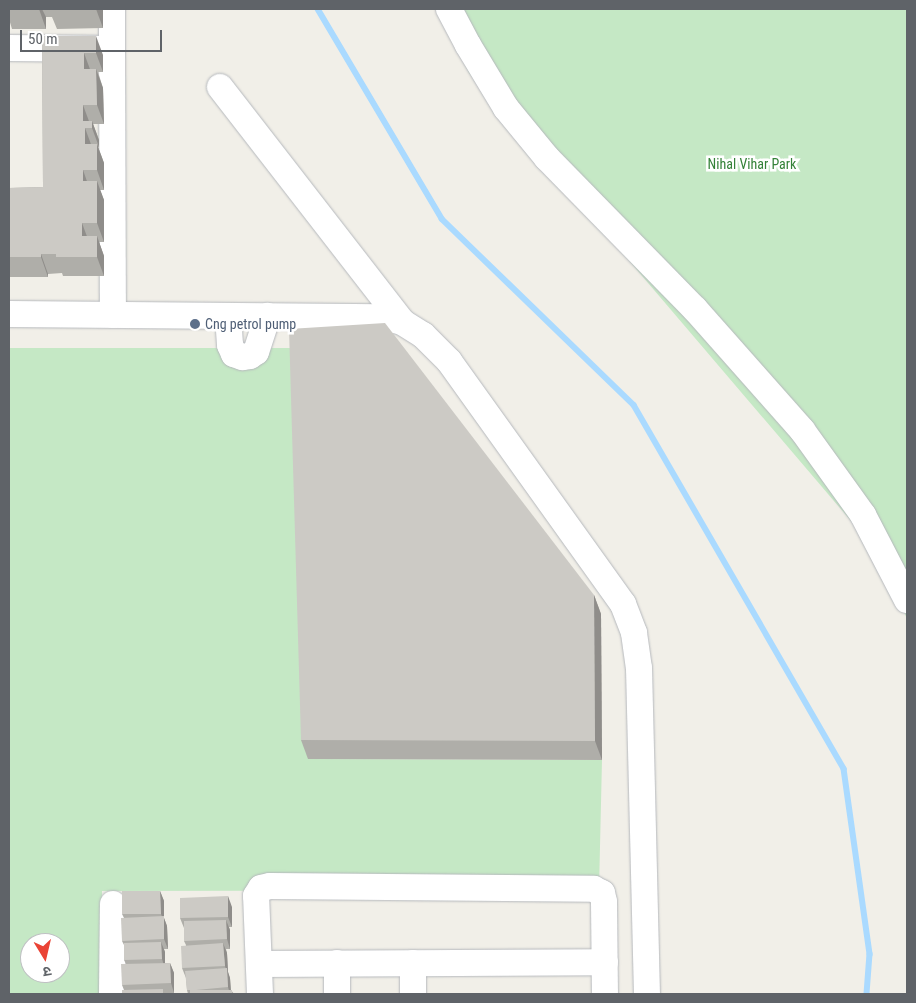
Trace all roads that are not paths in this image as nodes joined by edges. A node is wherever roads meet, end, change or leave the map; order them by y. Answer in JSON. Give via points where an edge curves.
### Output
{"nodes":[{"id":1,"x":112,"y":9,"type":"edge"},
{"id":2,"x":449,"y":9,"type":"edge"},
{"id":3,"x":9,"y":48,"type":"edge"},
{"id":4,"x":112,"y":49,"type":"junction"},
{"id":5,"x":220,"y":87,"type":"dead end"},
{"id":6,"x":9,"y":314,"type":"edge"},
{"id":7,"x":113,"y":315,"type":"junction"},
{"id":8,"x":228,"y":316,"type":"junction"},
{"id":9,"x":268,"y":316,"type":"junction"},
{"id":10,"x":402,"y":322,"type":"junction"},
{"id":11,"x":907,"y":600,"type":"edge"},
{"id":12,"x":113,"y":904,"type":"dead end"},
{"id":13,"x":605,"y":962,"type":"junction"},
{"id":14,"x":338,"y":963,"type":"junction"},
{"id":15,"x":413,"y":963,"type":"junction"},
{"id":16,"x":259,"y":964,"type":"junction"},
{"id":17,"x":112,"y":994,"type":"edge"},
{"id":18,"x":260,"y":994,"type":"edge"},
{"id":19,"x":338,"y":994,"type":"edge"},
{"id":20,"x":413,"y":994,"type":"edge"},
{"id":21,"x":604,"y":994,"type":"edge"},
{"id":22,"x":646,"y":994,"type":"edge"}],
"edges":[{"from":1,"to":4,"type":"street"},
{"from":2,"to":11,"type":"street","via":[[506,108],[547,158],[695,309],[802,430],[863,515]]},
{"from":3,"to":4,"type":"street"},
{"from":4,"to":7,"type":"street"},
{"from":5,"to":10,"type":"street"},
{"from":6,"to":7,"type":"street"},
{"from":7,"to":8,"type":"street"},
{"from":8,"to":9,"type":"street"},
{"from":8,"to":9,"type":"street","via":[[230,345],[234,354],[242,357],[256,352]]},
{"from":9,"to":10,"type":"street","via":[[381,317]]},
{"from":10,"to":22,"type":"street","via":[[423,335],[449,361],[624,604],[634,633],[639,668]]},
{"from":12,"to":17,"type":"street"},
{"from":13,"to":15,"type":"street"},
{"from":13,"to":16,"type":"street","via":[[604,902],[602,893],[594,888],[270,886],[261,888],[256,896]]},
{"from":13,"to":21,"type":"street"},
{"from":14,"to":15,"type":"street"},
{"from":14,"to":16,"type":"street"},
{"from":14,"to":19,"type":"street"},
{"from":15,"to":20,"type":"street"},
{"from":16,"to":18,"type":"street"}]}
